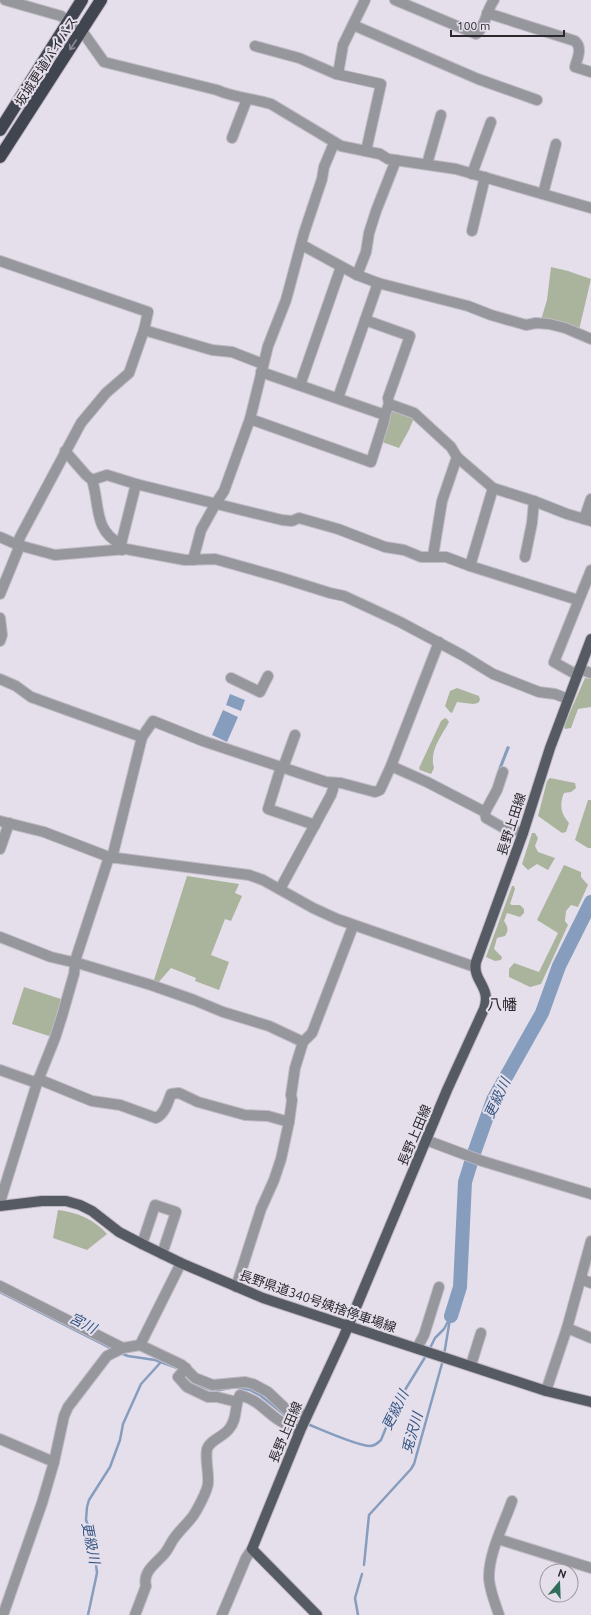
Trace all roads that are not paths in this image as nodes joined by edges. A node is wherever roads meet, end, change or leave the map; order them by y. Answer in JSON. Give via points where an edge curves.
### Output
{"nodes":[{"id":1,"x":5,"y":0,"type":"edge"},
{"id":2,"x":82,"y":0,"type":"edge"},
{"id":3,"x":101,"y":0,"type":"edge"},
{"id":4,"x":365,"y":0,"type":"edge"},
{"id":5,"x":395,"y":0,"type":"edge"},
{"id":6,"x":494,"y":0,"type":"edge"},
{"id":7,"x":487,"y":12,"type":"junction"},
{"id":8,"x":69,"y":22,"type":"junction"},
{"id":9,"x":352,"y":25,"type":"junction"},
{"id":10,"x":82,"y":31,"type":"junction"},
{"id":11,"x":255,"y":46,"type":"dead end"},
{"id":12,"x":591,"y":72,"type":"edge"},
{"id":13,"x":338,"y":74,"type":"junction"},
{"id":14,"x":247,"y":99,"type":"junction"},
{"id":15,"x":537,"y":100,"type":"dead end"},
{"id":16,"x":441,"y":115,"type":"dead end"},
{"id":17,"x":491,"y":122,"type":"dead end"},
{"id":18,"x":0,"y":130,"type":"edge"},
{"id":19,"x":232,"y":138,"type":"dead end"},
{"id":20,"x":334,"y":143,"type":"junction"},
{"id":21,"x":556,"y":144,"type":"dead end"},
{"id":22,"x":366,"y":151,"type":"junction"},
{"id":23,"x":0,"y":156,"type":"edge"},
{"id":24,"x":396,"y":160,"type":"junction"},
{"id":25,"x":427,"y":164,"type":"junction"},
{"id":26,"x":472,"y":174,"type":"junction"},
{"id":27,"x":485,"y":177,"type":"junction"},
{"id":28,"x":543,"y":194,"type":"junction"},
{"id":29,"x":591,"y":208,"type":"edge"},
{"id":30,"x":472,"y":231,"type":"dead end"},
{"id":31,"x":302,"y":245,"type":"junction"},
{"id":32,"x":0,"y":261,"type":"edge"},
{"id":33,"x":341,"y":267,"type":"junction"},
{"id":34,"x":356,"y":275,"type":"junction"},
{"id":35,"x":378,"y":283,"type":"junction"},
{"id":36,"x":365,"y":320,"type":"junction"},
{"id":37,"x":144,"y":330,"type":"junction"},
{"id":38,"x":591,"y":339,"type":"edge"},
{"id":39,"x":262,"y":368,"type":"junction"},
{"id":40,"x":300,"y":385,"type":"junction"},
{"id":41,"x":338,"y":398,"type":"junction"},
{"id":42,"x":388,"y":404,"type":"junction"},
{"id":43,"x":385,"y":415,"type":"junction"},
{"id":44,"x":250,"y":419,"type":"junction"},
{"id":45,"x":65,"y":451,"type":"junction"},
{"id":46,"x":457,"y":457,"type":"junction"},
{"id":47,"x":92,"y":480,"type":"junction"},
{"id":48,"x":136,"y":484,"type":"junction"},
{"id":49,"x":493,"y":488,"type":"junction"},
{"id":50,"x":591,"y":499,"type":"edge"},
{"id":51,"x":534,"y":501,"type":"junction"},
{"id":52,"x":216,"y":503,"type":"junction"},
{"id":53,"x":587,"y":520,"type":"edge"},
{"id":54,"x":0,"y":537,"type":"edge"},
{"id":55,"x":18,"y":545,"type":"junction"},
{"id":56,"x":121,"y":547,"type":"junction"},
{"id":57,"x":433,"y":556,"type":"junction"},
{"id":58,"x":525,"y":557,"type":"dead end"},
{"id":59,"x":193,"y":560,"type":"junction"},
{"id":60,"x":470,"y":566,"type":"junction"},
{"id":61,"x":591,"y":570,"type":"edge"},
{"id":62,"x":0,"y":594,"type":"edge"},
{"id":63,"x":578,"y":600,"type":"junction"},
{"id":64,"x":0,"y":618,"type":"edge"},
{"id":65,"x":591,"y":639,"type":"edge"},
{"id":66,"x":0,"y":641,"type":"edge"},
{"id":67,"x":439,"y":642,"type":"junction"},
{"id":68,"x":578,"y":672,"type":"junction"},
{"id":69,"x":591,"y":673,"type":"edge"},
{"id":70,"x":268,"y":676,"type":"dead end"},
{"id":71,"x":231,"y":678,"type":"dead end"},
{"id":72,"x":0,"y":679,"type":"edge"},
{"id":73,"x":568,"y":698,"type":"junction"},
{"id":74,"x":295,"y":735,"type":"dead end"},
{"id":75,"x":142,"y":737,"type":"junction"},
{"id":76,"x":391,"y":766,"type":"junction"},
{"id":77,"x":282,"y":768,"type":"junction"},
{"id":78,"x":503,"y":772,"type":"dead end"},
{"id":79,"x":332,"y":783,"type":"junction"},
{"id":80,"x":485,"y":812,"type":"junction"},
{"id":81,"x":4,"y":822,"type":"edge"},
{"id":82,"x":315,"y":825,"type":"junction"},
{"id":83,"x":523,"y":833,"type":"junction"},
{"id":84,"x":0,"y":849,"type":"edge"},
{"id":85,"x":111,"y":858,"type":"junction"},
{"id":86,"x":280,"y":889,"type":"junction"},
{"id":87,"x":354,"y":926,"type":"junction"},
{"id":88,"x":0,"y":937,"type":"edge"},
{"id":89,"x":76,"y":963,"type":"junction"},
{"id":90,"x":475,"y":967,"type":"junction"},
{"id":91,"x":303,"y":1042,"type":"junction"},
{"id":92,"x":0,"y":1070,"type":"edge"},
{"id":93,"x":37,"y":1081,"type":"junction"},
{"id":94,"x":289,"y":1122,"type":"junction"},
{"id":95,"x":426,"y":1140,"type":"junction"},
{"id":96,"x":591,"y":1194,"type":"edge"},
{"id":97,"x":0,"y":1202,"type":"edge"},
{"id":98,"x":0,"y":1206,"type":"edge"},
{"id":99,"x":591,"y":1241,"type":"edge"},
{"id":100,"x":142,"y":1244,"type":"junction"},
{"id":101,"x":162,"y":1254,"type":"junction"},
{"id":102,"x":181,"y":1263,"type":"junction"},
{"id":103,"x":581,"y":1279,"type":"junction"},
{"id":104,"x":591,"y":1284,"type":"edge"},
{"id":105,"x":0,"y":1286,"type":"edge"},
{"id":106,"x":236,"y":1287,"type":"junction"},
{"id":107,"x":439,"y":1287,"type":"dead end"},
{"id":108,"x":348,"y":1326,"type":"junction"},
{"id":109,"x":567,"y":1328,"type":"junction"},
{"id":110,"x":481,"y":1333,"type":"dead end"},
{"id":111,"x":591,"y":1338,"type":"edge"},
{"id":112,"x":140,"y":1345,"type":"junction"},
{"id":113,"x":419,"y":1348,"type":"junction"},
{"id":114,"x":119,"y":1350,"type":"junction"},
{"id":115,"x":471,"y":1365,"type":"junction"},
{"id":116,"x":184,"y":1371,"type":"junction"},
{"id":117,"x":546,"y":1391,"type":"junction"},
{"id":118,"x":237,"y":1402,"type":"junction"},
{"id":119,"x":591,"y":1402,"type":"edge"},
{"id":120,"x":303,"y":1423,"type":"junction"},
{"id":121,"x":0,"y":1439,"type":"edge"},
{"id":122,"x":54,"y":1462,"type":"junction"},
{"id":123,"x":512,"y":1501,"type":"dead end"},
{"id":124,"x":498,"y":1539,"type":"junction"},
{"id":125,"x":252,"y":1549,"type":"junction"},
{"id":126,"x":591,"y":1568,"type":"edge"},
{"id":127,"x":3,"y":1615,"type":"edge"},
{"id":128,"x":135,"y":1615,"type":"edge"},
{"id":129,"x":222,"y":1615,"type":"edge"},
{"id":130,"x":317,"y":1615,"type":"edge"},
{"id":131,"x":499,"y":1615,"type":"edge"}],
"edges":[{"from":1,"to":8,"type":"street","via":[[61,16]]},
{"from":2,"to":8,"type":"highway","name":"坂城更埴バイパス"},
{"from":3,"to":10,"type":"highway","name":"坂城更埴バイパス"},
{"from":4,"to":9,"type":"street"},
{"from":5,"to":7,"type":"street","via":[[476,34],[480,31]]},
{"from":6,"to":7,"type":"street"},
{"from":7,"to":12,"type":"street","via":[[575,42],[580,52],[575,67]]},
{"from":8,"to":10,"type":"street"},
{"from":8,"to":18,"type":"highway","name":"坂城更埴バイパス"},
{"from":9,"to":13,"type":"street","via":[[343,45]]},
{"from":9,"to":15,"type":"street","via":[[478,80]]},
{"from":10,"to":14,"type":"street","via":[[104,62]]},
{"from":10,"to":23,"type":"highway","name":"坂城更埴バイパス","one_way":true},
{"from":11,"to":13,"type":"street","via":[[299,58]]},
{"from":13,"to":22,"type":"street","via":[[382,84]]},
{"from":14,"to":19,"type":"street"},
{"from":14,"to":20,"type":"street","via":[[271,104]]},
{"from":16,"to":25,"type":"street"},
{"from":17,"to":26,"type":"street"},
{"from":20,"to":22,"type":"street"},
{"from":20,"to":31,"type":"street","via":[[324,167]]},
{"from":21,"to":28,"type":"street"},
{"from":22,"to":24,"type":"street"},
{"from":24,"to":25,"type":"street"},
{"from":24,"to":34,"type":"street"},
{"from":25,"to":26,"type":"street"},
{"from":26,"to":27,"type":"street"},
{"from":27,"to":28,"type":"street"},
{"from":27,"to":30,"type":"street"},
{"from":28,"to":29,"type":"street"},
{"from":31,"to":33,"type":"street"},
{"from":31,"to":39,"type":"street"},
{"from":32,"to":37,"type":"street","via":[[148,312]]},
{"from":33,"to":34,"type":"street"},
{"from":33,"to":40,"type":"street"},
{"from":34,"to":35,"type":"street"},
{"from":35,"to":36,"type":"street"},
{"from":35,"to":38,"type":"street","via":[[468,306],[526,325],[549,324],[565,328]]},
{"from":36,"to":41,"type":"street"},
{"from":36,"to":42,"type":"street","via":[[410,336]]},
{"from":37,"to":39,"type":"street","via":[[212,350],[232,352]]},
{"from":37,"to":45,"type":"street","via":[[129,373],[89,412]]},
{"from":39,"to":40,"type":"street"},
{"from":39,"to":44,"type":"street"},
{"from":40,"to":41,"type":"street"},
{"from":41,"to":43,"type":"street"},
{"from":42,"to":43,"type":"street"},
{"from":42,"to":46,"type":"street","via":[[414,413],[451,447]]},
{"from":43,"to":44,"type":"street","via":[[371,462]]},
{"from":44,"to":52,"type":"street","via":[[224,491]]},
{"from":45,"to":47,"type":"street"},
{"from":45,"to":55,"type":"street"},
{"from":46,"to":49,"type":"street"},
{"from":46,"to":57,"type":"street","via":[[442,501]]},
{"from":47,"to":48,"type":"street","via":[[106,475]]},
{"from":47,"to":56,"type":"street","via":[[97,514],[108,535]]},
{"from":48,"to":52,"type":"street"},
{"from":48,"to":56,"type":"street"},
{"from":49,"to":51,"type":"street"},
{"from":49,"to":60,"type":"street"},
{"from":50,"to":53,"type":"street"},
{"from":51,"to":53,"type":"street"},
{"from":51,"to":58,"type":"street"},
{"from":52,"to":57,"type":"street","via":[[282,520],[292,521],[299,518],[338,529],[385,547],[404,550],[421,557]]},
{"from":52,"to":59,"type":"street","via":[[201,530]]},
{"from":54,"to":55,"type":"street"},
{"from":55,"to":56,"type":"street","via":[[55,555]]},
{"from":55,"to":62,"type":"street"},
{"from":56,"to":59,"type":"street"},
{"from":57,"to":60,"type":"street","via":[[446,557]]},
{"from":59,"to":67,"type":"street","via":[[215,559],[344,596]]},
{"from":60,"to":63,"type":"street"},
{"from":61,"to":63,"type":"street"},
{"from":63,"to":68,"type":"street","via":[[554,662]]},
{"from":64,"to":66,"type":"street"},
{"from":65,"to":68,"type":"main road","name":"長野上田線"},
{"from":67,"to":73,"type":"street","via":[[493,674],[539,692]]},
{"from":67,"to":76,"type":"street"},
{"from":68,"to":69,"type":"street"},
{"from":68,"to":73,"type":"main road","name":"長野上田線"},
{"from":70,"to":71,"type":"street","via":[[260,692]]},
{"from":72,"to":75,"type":"street","via":[[31,697]]},
{"from":73,"to":83,"type":"main road","name":"長野上田線"},
{"from":74,"to":77,"type":"street"},
{"from":75,"to":77,"type":"street","via":[[153,721]]},
{"from":75,"to":85,"type":"street"},
{"from":76,"to":79,"type":"street","via":[[380,790],[375,792]]},
{"from":76,"to":80,"type":"street"},
{"from":77,"to":79,"type":"street"},
{"from":77,"to":82,"type":"street","via":[[268,809]]},
{"from":78,"to":80,"type":"street"},
{"from":79,"to":82,"type":"street","via":[[331,795]]},
{"from":80,"to":83,"type":"street","via":[[486,818],[502,827]]},
{"from":81,"to":84,"type":"street"},
{"from":81,"to":85,"type":"street","via":[[44,832]]},
{"from":82,"to":86,"type":"street"},
{"from":83,"to":90,"type":"main road","name":"長野上田線"},
{"from":85,"to":86,"type":"street","via":[[249,875]]},
{"from":85,"to":89,"type":"street"},
{"from":86,"to":87,"type":"street"},
{"from":87,"to":90,"type":"street"},
{"from":87,"to":91,"type":"street","via":[[314,1029]]},
{"from":88,"to":89,"type":"street","via":[[37,952]]},
{"from":89,"to":91,"type":"street","via":[[151,985],[268,1026]]},
{"from":89,"to":93,"type":"street","via":[[58,1031]]},
{"from":90,"to":95,"type":"main road","name":"長野上田線","via":[[486,994],[486,1005]]},
{"from":91,"to":94,"type":"street","via":[[290,1095],[292,1100]]},
{"from":92,"to":93,"type":"street"},
{"from":93,"to":94,"type":"street","via":[[92,1101],[120,1105],[156,1118],[160,1116],[171,1094],[179,1093],[198,1102],[237,1113],[268,1116]]},
{"from":93,"to":97,"type":"street"},
{"from":94,"to":106,"type":"street","via":[[281,1159]]},
{"from":95,"to":96,"type":"street","via":[[478,1160]]},
{"from":95,"to":108,"type":"main road","name":"長野上田線"},
{"from":98,"to":100,"type":"main road","name":"長野県道340号姨捨停車場線","via":[[42,1201],[80,1205],[119,1232]]},
{"from":99,"to":103,"type":"street"},
{"from":100,"to":101,"type":"main road","name":"長野県道340号姨捨停車場線"},
{"from":100,"to":101,"type":"street","via":[[155,1206],[176,1212]]},
{"from":101,"to":102,"type":"main road","name":"長野県道340号姨捨停車場線"},
{"from":102,"to":106,"type":"main road","name":"長野県道340号姨捨停車場線"},
{"from":102,"to":112,"type":"street"},
{"from":103,"to":104,"type":"street"},
{"from":103,"to":109,"type":"street"},
{"from":105,"to":114,"type":"street"},
{"from":106,"to":108,"type":"main road","name":"長野県道340号姨捨停車場線"},
{"from":107,"to":113,"type":"street"},
{"from":108,"to":113,"type":"main road","name":"長野県道340号姨捨停車場線"},
{"from":108,"to":120,"type":"main road","name":"長野上田線"},
{"from":109,"to":111,"type":"street"},
{"from":109,"to":117,"type":"street"},
{"from":110,"to":115,"type":"street"},
{"from":112,"to":114,"type":"street"},
{"from":112,"to":116,"type":"street","via":[[182,1365]]},
{"from":113,"to":115,"type":"main road","name":"長野県道340号姨捨停車場線"},
{"from":114,"to":122,"type":"street","via":[[107,1356],[68,1406]]},
{"from":115,"to":117,"type":"main road","name":"長野県道340号姨捨停車場線"},
{"from":116,"to":118,"type":"street","via":[[178,1377],[192,1390],[208,1397]]},
{"from":116,"to":120,"type":"street","via":[[213,1385],[244,1382],[253,1384],[268,1392]]},
{"from":117,"to":119,"type":"main road","name":"長野県道340号姨捨停車場線"},
{"from":118,"to":120,"type":"street","via":[[240,1395],[250,1398],[260,1403],[278,1420]]},
{"from":118,"to":128,"type":"street","via":[[236,1417],[230,1428],[223,1436],[209,1444],[208,1484],[196,1512],[148,1572],[146,1586]]},
{"from":120,"to":125,"type":"main road","name":"長野上田線"},
{"from":121,"to":122,"type":"street"},
{"from":122,"to":127,"type":"street"},
{"from":123,"to":124,"type":"street"},
{"from":124,"to":126,"type":"street"},
{"from":124,"to":131,"type":"street","via":[[489,1578]]},
{"from":125,"to":129,"type":"street"},
{"from":125,"to":130,"type":"main road"}]}
